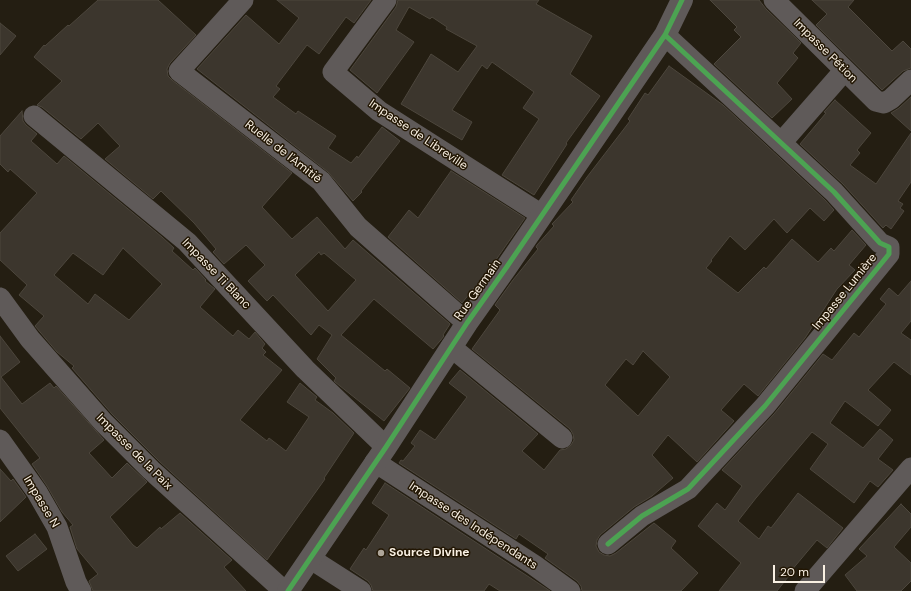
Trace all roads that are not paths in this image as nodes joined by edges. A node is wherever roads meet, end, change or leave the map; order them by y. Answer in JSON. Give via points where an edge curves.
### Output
{"nodes":[{"id":1,"x":243,"y":0,"type":"edge"},
{"id":2,"x":386,"y":0,"type":"edge"},
{"id":3,"x":682,"y":0,"type":"edge"},
{"id":4,"x":774,"y":0,"type":"edge"},
{"id":5,"x":665,"y":35,"type":"junction"},
{"id":6,"x":844,"y":71,"type":"junction"},
{"id":7,"x":911,"y":80,"type":"edge"},
{"id":8,"x":34,"y":116,"type":"dead end"},
{"id":9,"x":781,"y":143,"type":"junction"},
{"id":10,"x":542,"y":215,"type":"junction"},
{"id":11,"x":0,"y":298,"type":"edge"},
{"id":12,"x":467,"y":323,"type":"junction"},
{"id":13,"x":451,"y":347,"type":"junction"},
{"id":14,"x":562,"y":438,"type":"dead end"},
{"id":15,"x":0,"y":440,"type":"edge"},
{"id":16,"x":381,"y":455,"type":"junction"},
{"id":17,"x":911,"y":468,"type":"edge"},
{"id":18,"x":608,"y":544,"type":"dead end"},
{"id":19,"x":311,"y":559,"type":"junction"},
{"id":20,"x":82,"y":591,"type":"edge"},
{"id":21,"x":284,"y":591,"type":"edge"},
{"id":22,"x":288,"y":591,"type":"edge"},
{"id":23,"x":361,"y":591,"type":"edge"},
{"id":24,"x":570,"y":591,"type":"edge"},
{"id":25,"x":804,"y":591,"type":"edge"}],
"edges":[{"from":1,"to":12,"type":"street","name":"Ruelle de l'Amitié","via":[[179,71],[321,181],[358,227]]},
{"from":2,"to":10,"type":"street","name":"Impasse de Libreville","via":[[333,72],[379,111]]},
{"from":3,"to":5,"type":"street","name":"Rue Germain"},
{"from":4,"to":6,"type":"street","name":"Impasse Pétion"},
{"from":5,"to":9,"type":"street","name":"Impasse Lumière"},
{"from":5,"to":10,"type":"street","name":"Rue Germain"},
{"from":6,"to":7,"type":"street","name":"Impasse Pétion","via":[[876,101],[884,103]]},
{"from":6,"to":9,"type":"street"},
{"from":8,"to":16,"type":"street","name":"Impasse Ti Blanc","via":[[187,242]]},
{"from":9,"to":18,"type":"street","name":"Impasse Lumière","via":[[834,192],[880,243],[889,247],[889,254],[765,406],[688,488],[642,516]]},
{"from":10,"to":12,"type":"street","name":"Rue Germain"},
{"from":11,"to":21,"type":"street","name":"Impasse de la Paix","via":[[30,339],[103,422],[151,470]]},
{"from":12,"to":13,"type":"street","name":"Rue Germain"},
{"from":13,"to":14,"type":"street"},
{"from":13,"to":16,"type":"street","name":"Rue Germain"},
{"from":15,"to":20,"type":"street","name":"Impasse N","via":[[37,492],[57,527],[76,582]]},
{"from":16,"to":19,"type":"street","name":"Rue Germain"},
{"from":16,"to":24,"type":"street","name":"Impasse des Indépendants"},
{"from":17,"to":25,"type":"street"},
{"from":19,"to":22,"type":"street","name":"Rue Germain"},
{"from":19,"to":23,"type":"street"}]}
